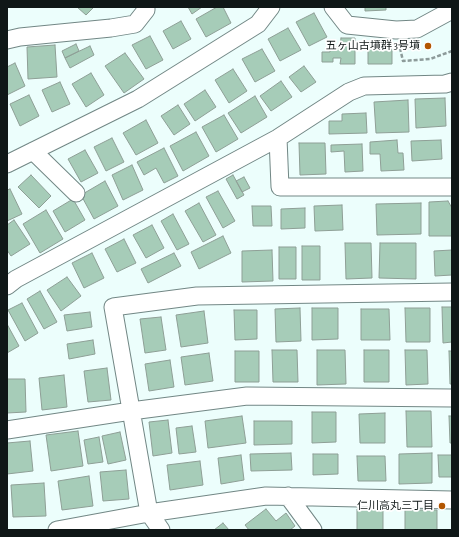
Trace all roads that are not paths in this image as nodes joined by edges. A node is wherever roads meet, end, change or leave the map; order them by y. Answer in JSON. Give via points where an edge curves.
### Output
{"nodes":[{"id":1,"x":146,"y":7,"type":"edge"},
{"id":2,"x":271,"y":7,"type":"edge"},
{"id":3,"x":333,"y":7,"type":"edge"},
{"id":4,"x":452,"y":10,"type":"edge"},
{"id":5,"x":7,"y":40,"type":"edge"},
{"id":6,"x":452,"y":82,"type":"edge"},
{"id":7,"x":278,"y":138,"type":"junction"},
{"id":8,"x":33,"y":151,"type":"junction"},
{"id":9,"x":7,"y":164,"type":"edge"},
{"id":10,"x":452,"y":187,"type":"edge"},
{"id":11,"x":76,"y":193,"type":"dead end"},
{"id":12,"x":7,"y":286,"type":"edge"},
{"id":13,"x":452,"y":292,"type":"edge"},
{"id":14,"x":452,"y":398,"type":"edge"},
{"id":15,"x":131,"y":411,"type":"junction"},
{"id":16,"x":7,"y":430,"type":"edge"},
{"id":17,"x":288,"y":496,"type":"junction"},
{"id":18,"x":452,"y":500,"type":"edge"},
{"id":19,"x":149,"y":513,"type":"junction"},
{"id":20,"x":58,"y":530,"type":"edge"},
{"id":21,"x":161,"y":530,"type":"edge"},
{"id":22,"x":313,"y":530,"type":"edge"}],
"edges":[{"from":1,"to":5,"type":"street","via":[[135,24]]},
{"from":2,"to":8,"type":"street","via":[[258,24],[138,99]]},
{"from":3,"to":4,"type":"street","via":[[347,25],[396,30],[416,29]]},
{"from":6,"to":7,"type":"street","via":[[364,86],[349,92]]},
{"from":7,"to":10,"type":"street","via":[[280,187]]},
{"from":7,"to":12,"type":"street"},
{"from":8,"to":9,"type":"street"},
{"from":8,"to":11,"type":"street"},
{"from":13,"to":15,"type":"street","via":[[197,296],[113,308]]},
{"from":14,"to":15,"type":"street","via":[[247,396]]},
{"from":15,"to":16,"type":"street"},
{"from":15,"to":19,"type":"street"},
{"from":17,"to":18,"type":"street"},
{"from":17,"to":19,"type":"street","via":[[266,496]]},
{"from":17,"to":22,"type":"street"},
{"from":19,"to":20,"type":"street"},
{"from":19,"to":21,"type":"street"}]}
